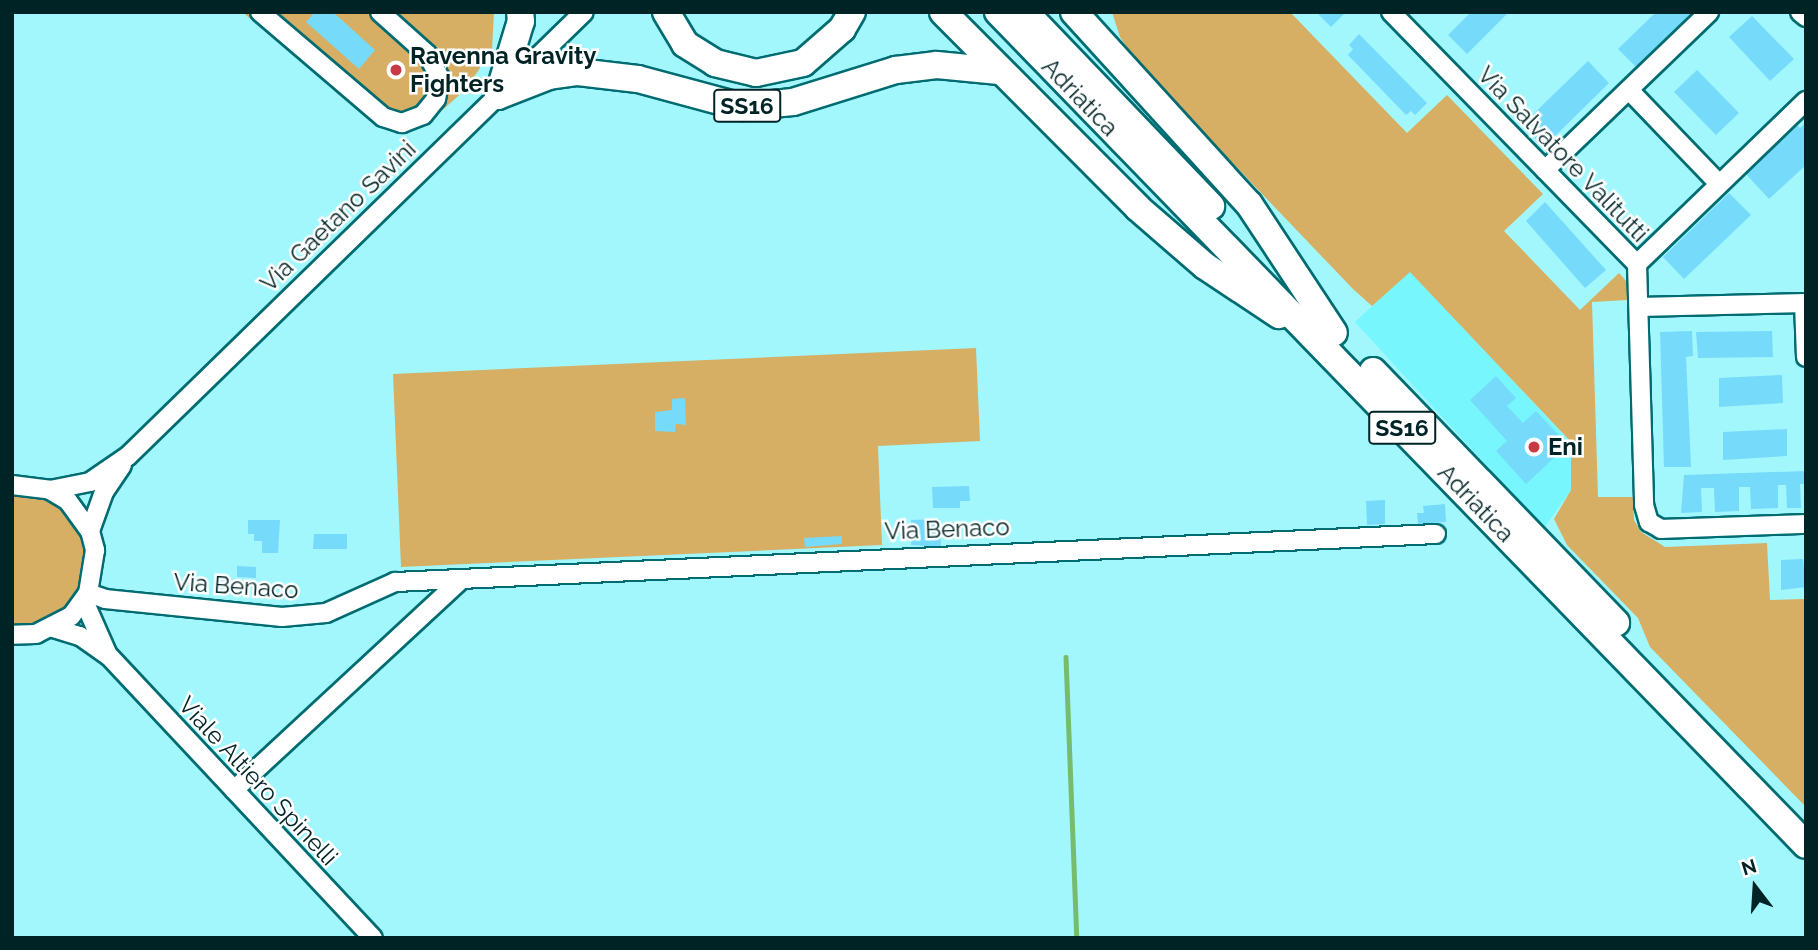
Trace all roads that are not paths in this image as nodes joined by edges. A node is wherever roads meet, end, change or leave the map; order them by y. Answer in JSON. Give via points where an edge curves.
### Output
{"nodes":[{"id":1,"x":260,"y":12,"type":"edge"},
{"id":2,"x":380,"y":12,"type":"edge"},
{"id":3,"x":520,"y":12,"type":"edge"},
{"id":4,"x":584,"y":12,"type":"edge"},
{"id":5,"x":666,"y":12,"type":"edge"},
{"id":6,"x":852,"y":12,"type":"edge"},
{"id":7,"x":943,"y":12,"type":"edge"},
{"id":8,"x":998,"y":12,"type":"edge"},
{"id":9,"x":1026,"y":12,"type":"edge"},
{"id":10,"x":1391,"y":12,"type":"edge"},
{"id":11,"x":1709,"y":12,"type":"edge"},
{"id":12,"x":1080,"y":16,"type":"edge"},
{"id":13,"x":999,"y":71,"type":"junction"},
{"id":14,"x":1629,"y":90,"type":"junction"},
{"id":15,"x":498,"y":96,"type":"junction"},
{"id":16,"x":1806,"y":101,"type":"edge"},
{"id":17,"x":1545,"y":170,"type":"junction"},
{"id":18,"x":1718,"y":184,"type":"junction"},
{"id":19,"x":1637,"y":264,"type":"junction"},
{"id":20,"x":1805,"y":303,"type":"edge"},
{"id":21,"x":1639,"y":307,"type":"junction"},
{"id":22,"x":1328,"y":338,"type":"junction"},
{"id":23,"x":1806,"y":357,"type":"edge"},
{"id":24,"x":128,"y":456,"type":"junction"},
{"id":25,"x":12,"y":485,"type":"edge"},
{"id":26,"x":50,"y":490,"type":"junction"},
{"id":27,"x":1806,"y":524,"type":"edge"},
{"id":28,"x":90,"y":531,"type":"junction"},
{"id":29,"x":1437,"y":534,"type":"dead end"},
{"id":30,"x":460,"y":581,"type":"junction"},
{"id":31,"x":86,"y":597,"type":"junction"},
{"id":32,"x":53,"y":628,"type":"junction"},
{"id":33,"x":12,"y":635,"type":"edge"},
{"id":34,"x":108,"y":656,"type":"junction"},
{"id":35,"x":234,"y":790,"type":"junction"},
{"id":36,"x":1806,"y":822,"type":"edge"},
{"id":37,"x":1806,"y":845,"type":"edge"},
{"id":38,"x":373,"y":938,"type":"edge"}],
"edges":[{"from":1,"to":2,"type":"street","via":[[383,117],[402,123],[423,115],[436,99],[440,78],[427,54]]},
{"from":3,"to":15,"type":"highway"},
{"from":4,"to":15,"type":"street","name":"Via Gaetano Savini"},
{"from":5,"to":6,"type":"highway","number":"SS16","via":[[685,44],[715,63],[756,73],[803,63],[842,29]]},
{"from":7,"to":13,"type":"highway","number":"SS16"},
{"from":8,"to":22,"type":"highway","name":"Adriatica","number":"SS16"},
{"from":9,"to":22,"type":"highway","name":"Adriatica","number":"SS16"},
{"from":10,"to":17,"type":"street","name":"Via Salvatore Valitutti"},
{"from":11,"to":14,"type":"street"},
{"from":12,"to":22,"type":"highway","number":"SS16","via":[[1249,204]]},
{"from":13,"to":15,"type":"highway","number":"SS16","via":[[937,65],[910,68],[793,102],[742,107],[638,79],[578,72],[549,76]]},
{"from":13,"to":22,"type":"highway","number":"SS16","via":[[1138,208],[1205,266]]},
{"from":14,"to":17,"type":"street"},
{"from":14,"to":18,"type":"street"},
{"from":15,"to":24,"type":"street","name":"Via Gaetano Savini"},
{"from":16,"to":18,"type":"street"},
{"from":17,"to":19,"type":"street","name":"Via Salvatore Valitutti"},
{"from":18,"to":19,"type":"street"},
{"from":19,"to":21,"type":"street","name":"Via Salvatore Valitutti"},
{"from":20,"to":21,"type":"street"},
{"from":20,"to":23,"type":"street"},
{"from":21,"to":27,"type":"street","name":"Via Salvatore Valitutti","via":[[1644,505],[1649,522],[1661,529]]},
{"from":22,"to":36,"type":"highway","name":"Adriatica","number":"SS16","via":[[1559,560]]},
{"from":22,"to":37,"type":"highway","name":"Adriatica","number":"SS16"},
{"from":24,"to":26,"type":"street","name":"Via Gaetano Savini","via":[[90,482]]},
{"from":24,"to":28,"type":"street","name":"Via Gaetano Savini","via":[[104,492]]},
{"from":25,"to":26,"type":"street"},
{"from":26,"to":28,"type":"street","via":[[80,513]]},
{"from":28,"to":31,"type":"street","via":[[95,574]]},
{"from":29,"to":30,"type":"street","name":"Via Benaco","via":[[866,557]]},
{"from":30,"to":31,"type":"street","name":"Via Benaco","via":[[395,582],[326,613],[282,617]]},
{"from":30,"to":35,"type":"street"},
{"from":31,"to":32,"type":"street"},
{"from":31,"to":34,"type":"street","name":"Viale Altiero Spinelli"},
{"from":32,"to":33,"type":"street"},
{"from":32,"to":34,"type":"street","name":"Viale Altiero Spinelli","via":[[80,636]]},
{"from":34,"to":35,"type":"street","name":"Viale Altiero Spinelli"},
{"from":35,"to":38,"type":"street","name":"Viale Altiero Spinelli"}]}
